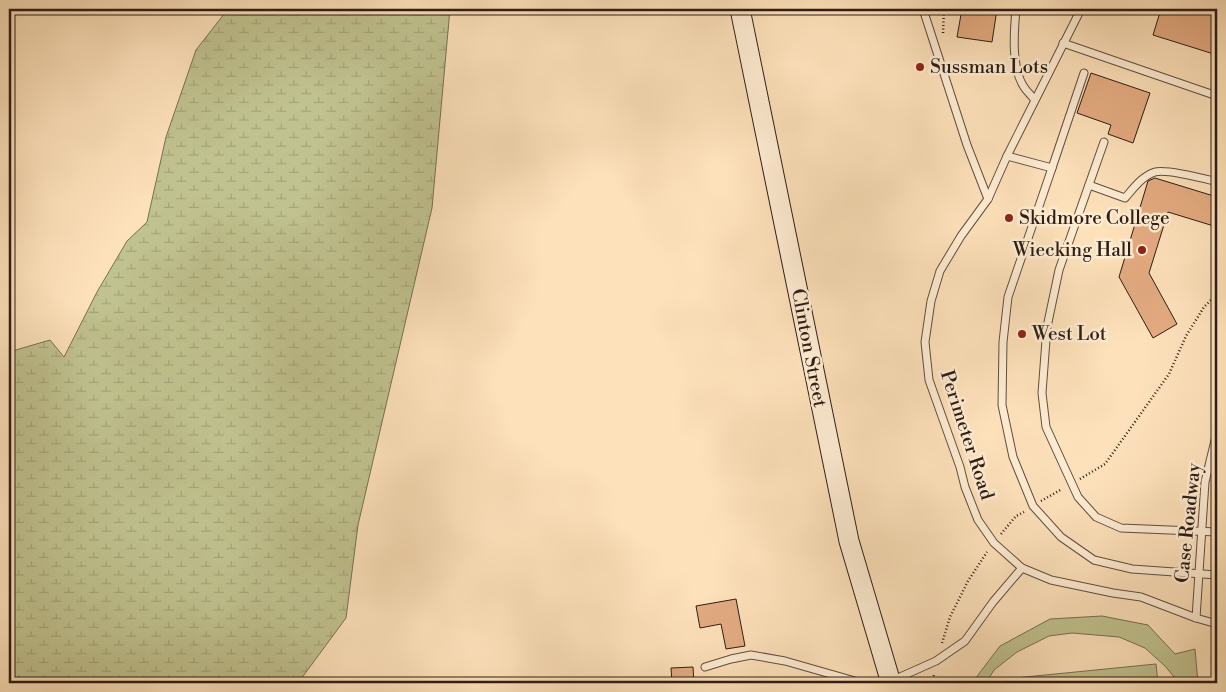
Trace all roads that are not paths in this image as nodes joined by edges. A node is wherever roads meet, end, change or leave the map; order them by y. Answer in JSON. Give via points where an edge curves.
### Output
{"nodes":[{"id":1,"x":740,"y":9,"type":"edge"},
{"id":2,"x":923,"y":9,"type":"edge"},
{"id":3,"x":1016,"y":9,"type":"edge"},
{"id":4,"x":1081,"y":9,"type":"edge"},
{"id":5,"x":1063,"y":43,"type":"junction"},
{"id":6,"x":1084,"y":73,"type":"dead end"},
{"id":7,"x":1217,"y":96,"type":"edge"},
{"id":8,"x":1034,"y":100,"type":"junction"},
{"id":9,"x":1104,"y":142,"type":"dead end"},
{"id":10,"x":1007,"y":156,"type":"junction"},
{"id":11,"x":1052,"y":168,"type":"junction"},
{"id":12,"x":1217,"y":180,"type":"edge"},
{"id":13,"x":1089,"y":185,"type":"junction"},
{"id":14,"x":988,"y":199,"type":"junction"},
{"id":15,"x":1217,"y":432,"type":"edge"},
{"id":16,"x":1202,"y":532,"type":"junction"},
{"id":17,"x":1217,"y":532,"type":"edge"},
{"id":18,"x":1022,"y":568,"type":"junction"},
{"id":19,"x":1199,"y":574,"type":"junction"},
{"id":20,"x":1217,"y":575,"type":"edge"},
{"id":21,"x":1196,"y":618,"type":"junction"},
{"id":22,"x":1217,"y":624,"type":"edge"},
{"id":23,"x":705,"y":667,"type":"dead end"},
{"id":24,"x":891,"y":682,"type":"edge"},
{"id":25,"x":862,"y":683,"type":"edge"}],
"edges":[{"from":1,"to":24,"type":"street","name":"Clinton Street","via":[[849,541]]},
{"from":2,"to":14,"type":"lane"},
{"from":3,"to":8,"type":"lane","via":[[1015,63],[1023,86]]},
{"from":4,"to":5,"type":"lane","name":"Perimeter Road"},
{"from":5,"to":7,"type":"lane"},
{"from":5,"to":8,"type":"lane","name":"Perimeter Road"},
{"from":6,"to":11,"type":"lane"},
{"from":8,"to":10,"type":"lane","name":"Perimeter Road"},
{"from":9,"to":13,"type":"lane"},
{"from":10,"to":11,"type":"lane"},
{"from":10,"to":14,"type":"lane","name":"Perimeter Road"},
{"from":11,"to":19,"type":"lane","via":[[1008,297],[1002,405],[1013,457],[1033,506],[1062,538],[1094,560],[1132,569]]},
{"from":12,"to":13,"type":"lane","via":[[1154,172],[1140,181],[1125,198]]},
{"from":13,"to":16,"type":"lane","via":[[1059,270],[1047,327],[1042,392],[1046,427],[1078,497],[1096,517],[1121,528]]},
{"from":14,"to":18,"type":"lane","name":"Perimeter Road","via":[[940,271],[931,301],[925,342],[929,380],[978,520],[994,544]]},
{"from":15,"to":16,"type":"lane","name":"Case Roadway","via":[[1205,482]]},
{"from":16,"to":17,"type":"lane"},
{"from":16,"to":19,"type":"lane","name":"Case Roadway"},
{"from":18,"to":21,"type":"lane","name":"Perimeter Road","via":[[1051,580],[1141,597]]},
{"from":18,"to":24,"type":"lane","via":[[965,641],[936,661]]},
{"from":19,"to":20,"type":"lane"},
{"from":19,"to":21,"type":"lane","name":"Case Roadway"},
{"from":21,"to":22,"type":"lane","name":"Perimeter Road"},
{"from":23,"to":25,"type":"lane","via":[[751,655]]}]}
